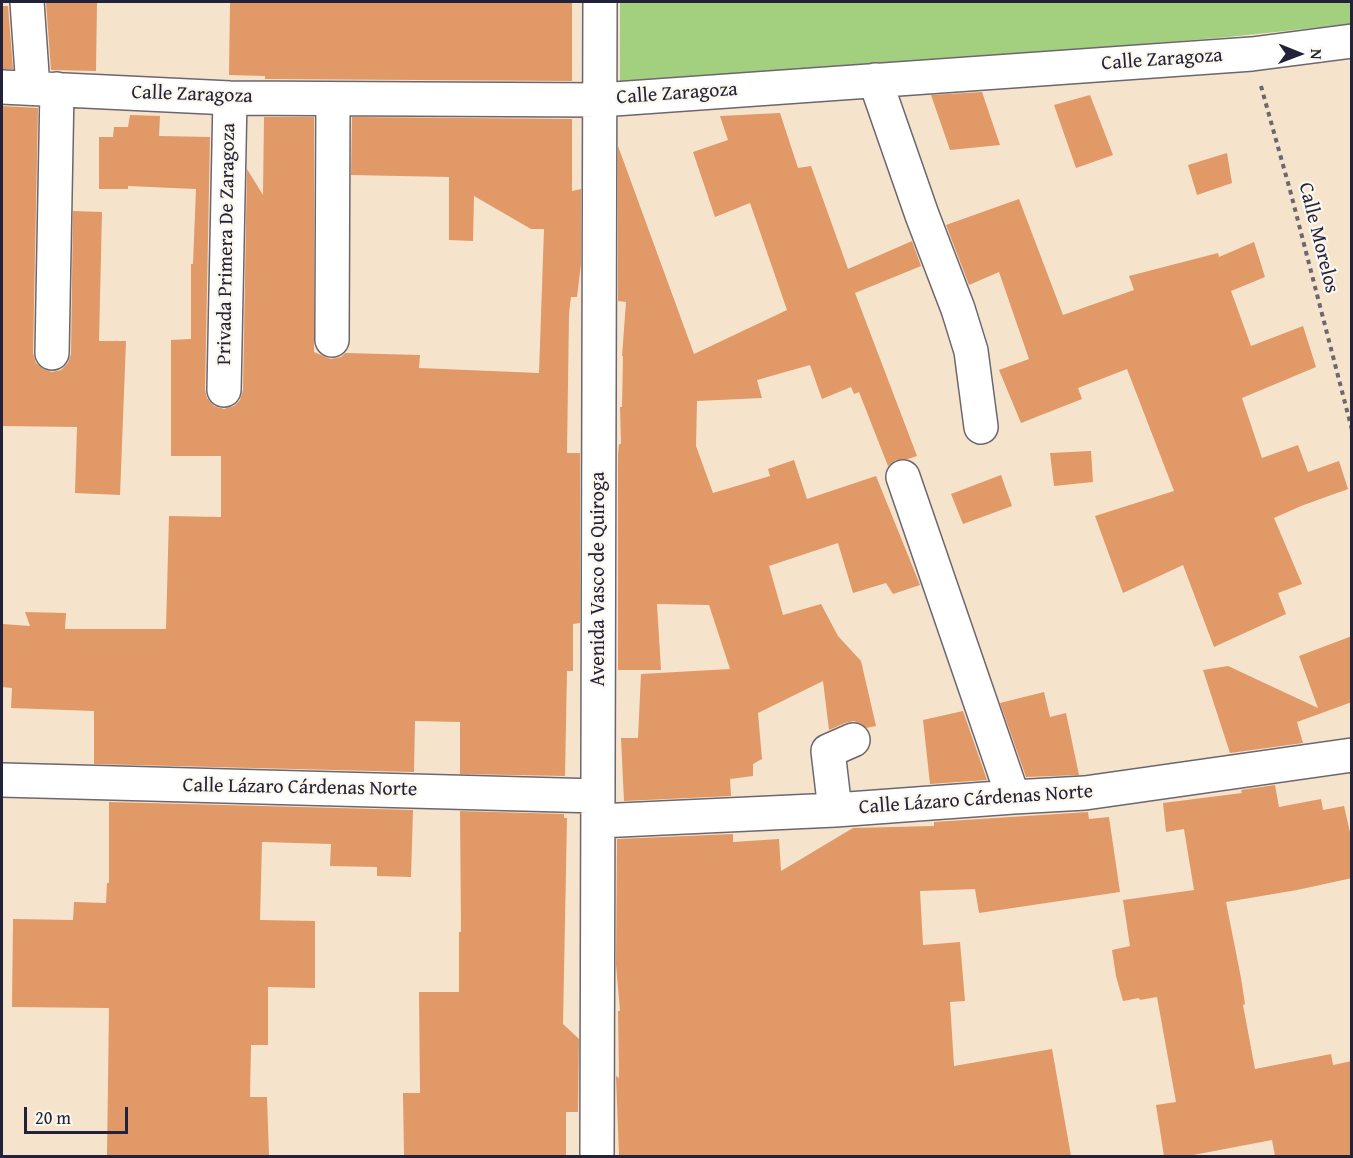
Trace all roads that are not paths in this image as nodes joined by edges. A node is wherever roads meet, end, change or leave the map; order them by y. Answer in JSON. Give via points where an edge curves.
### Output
{"nodes":[{"id":1,"x":27,"y":2,"type":"edge"},
{"id":2,"x":600,"y":2,"type":"edge"},
{"id":3,"x":1352,"y":40,"type":"edge"},
{"id":4,"x":875,"y":80,"type":"junction"},
{"id":5,"x":2,"y":87,"type":"edge"},
{"id":6,"x":45,"y":89,"type":"junction"},
{"id":7,"x":230,"y":98,"type":"junction"},
{"id":8,"x":333,"y":99,"type":"junction"},
{"id":9,"x":600,"y":100,"type":"junction"},
{"id":10,"x":332,"y":340,"type":"dead end"},
{"id":11,"x":51,"y":353,"type":"dead end"},
{"id":12,"x":224,"y":390,"type":"dead end"},
{"id":13,"x":981,"y":427,"type":"dead end"},
{"id":14,"x":903,"y":477,"type":"dead end"},
{"id":15,"x":853,"y":740,"type":"dead end"},
{"id":16,"x":1352,"y":755,"type":"edge"},
{"id":17,"x":2,"y":780,"type":"edge"},
{"id":18,"x":1013,"y":796,"type":"junction"},
{"id":19,"x":598,"y":808,"type":"junction"},
{"id":20,"x":835,"y":810,"type":"junction"},
{"id":21,"x":597,"y":1156,"type":"edge"}],
"edges":[{"from":1,"to":6,"type":"street"},
{"from":2,"to":9,"type":"street","name":"Avenida Vasco de Quiroga"},
{"from":3,"to":4,"type":"street","name":"Calle Zaragoza","via":[[1252,54]]},
{"from":4,"to":9,"type":"street","name":"Calle Zaragoza"},
{"from":4,"to":13,"type":"street","via":[[962,319],[971,351]]},
{"from":5,"to":6,"type":"street","name":"Calle Zaragoza"},
{"from":6,"to":7,"type":"street","name":"Calle Zaragoza"},
{"from":6,"to":11,"type":"street"},
{"from":7,"to":8,"type":"street","name":"Calle Zaragoza"},
{"from":7,"to":12,"type":"street","name":"Privada Primera De Zaragoza"},
{"from":8,"to":9,"type":"street","name":"Calle Zaragoza"},
{"from":8,"to":10,"type":"street"},
{"from":9,"to":19,"type":"street","name":"Avenida Vasco de Quiroga"},
{"from":14,"to":18,"type":"street"},
{"from":15,"to":20,"type":"street","via":[[828,751]]},
{"from":16,"to":18,"type":"street","name":"Calle Lázaro Cárdenas Norte","via":[[1085,794]]},
{"from":17,"to":19,"type":"street","name":"Calle Lázaro Cárdenas Norte"},
{"from":18,"to":20,"type":"street","name":"Calle Lázaro Cárdenas Norte"},
{"from":19,"to":20,"type":"street","name":"Calle Lázaro Cárdenas Norte"},
{"from":19,"to":21,"type":"street","name":"Avenida Vasco de Quiroga"}]}
